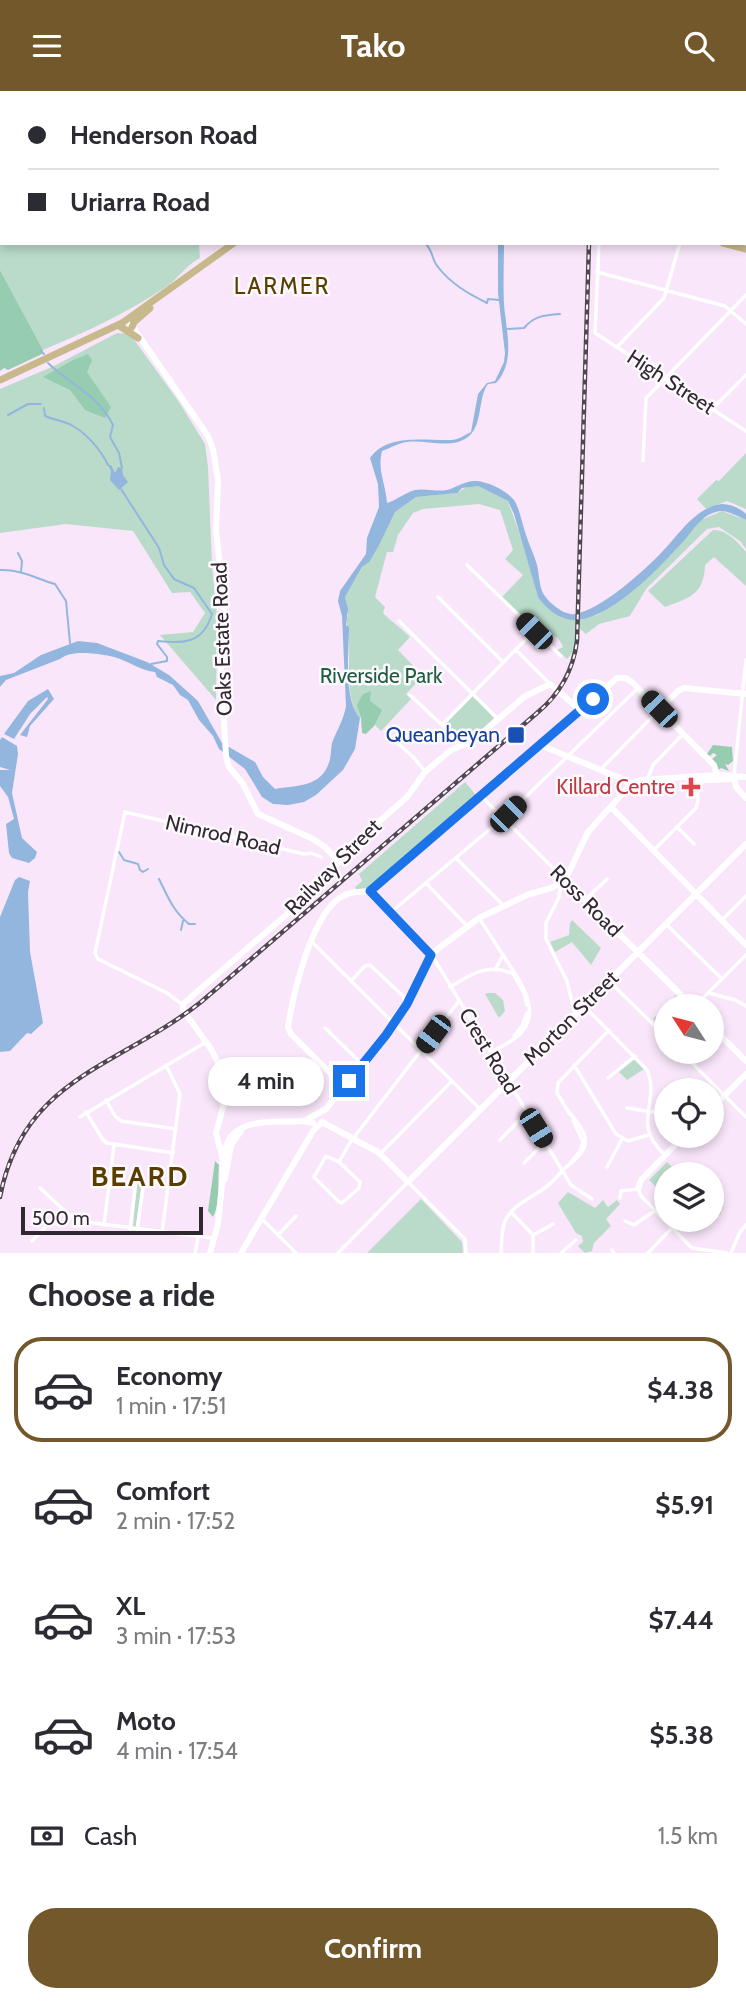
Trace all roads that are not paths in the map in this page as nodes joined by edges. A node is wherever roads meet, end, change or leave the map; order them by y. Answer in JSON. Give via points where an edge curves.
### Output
{"nodes":[{"id":1,"x":231,"y":245,"type":"edge"},
{"id":2,"x":599,"y":245,"type":"edge"},
{"id":3,"x":680,"y":245,"type":"edge"},
{"id":4,"x":597,"y":272,"type":"junction"},
{"id":5,"x":174,"y":287,"type":"junction"},
{"id":6,"x":668,"y":292,"type":"junction"},
{"id":7,"x":746,"y":295,"type":"edge"},
{"id":8,"x":731,"y":310,"type":"junction"},
{"id":9,"x":125,"y":322,"type":"junction"},
{"id":10,"x":746,"y":324,"type":"edge"},
{"id":11,"x":139,"y":339,"type":"junction"},
{"id":12,"x":617,"y":347,"type":"junction"},
{"id":13,"x":746,"y":375,"type":"edge"},
{"id":14,"x":664,"y":378,"type":"junction"},
{"id":15,"x":0,"y":380,"type":"edge"},
{"id":16,"x":712,"y":409,"type":"junction"},
{"id":17,"x":746,"y":431,"type":"edge"},
{"id":18,"x":643,"y":461,"type":"dead end"},
{"id":19,"x":467,"y":565,"type":"dead end"},
{"id":20,"x":438,"y":597,"type":"dead end"},
{"id":21,"x":399,"y":621,"type":"dead end"},
{"id":22,"x":534,"y":631,"type":"junction"},
{"id":23,"x":516,"y":650,"type":"junction"},
{"id":24,"x":561,"y":656,"type":"dead end"},
{"id":25,"x":746,"y":660,"type":"edge"},
{"id":26,"x":503,"y":662,"type":"junction"},
{"id":27,"x":552,"y":686,"type":"junction"},
{"id":28,"x":638,"y":688,"type":"junction"},
{"id":29,"x":473,"y":693,"type":"junction"},
{"id":30,"x":745,"y":694,"type":"edge"},
{"id":31,"x":410,"y":695,"type":"dead end"},
{"id":32,"x":580,"y":710,"type":"junction"},
{"id":33,"x":659,"y":710,"type":"junction"},
{"id":34,"x":498,"y":719,"type":"junction"},
{"id":35,"x":442,"y":725,"type":"junction"},
{"id":36,"x":683,"y":734,"type":"junction"},
{"id":37,"x":392,"y":738,"type":"dead end"},
{"id":38,"x":540,"y":745,"type":"junction"},
{"id":39,"x":459,"y":746,"type":"junction"},
{"id":40,"x":565,"y":757,"type":"junction"},
{"id":41,"x":599,"y":771,"type":"junction"},
{"id":42,"x":651,"y":771,"type":"junction"},
{"id":43,"x":425,"y":772,"type":"junction"},
{"id":44,"x":717,"y":775,"type":"junction"},
{"id":45,"x":697,"y":778,"type":"junction"},
{"id":46,"x":735,"y":778,"type":"junction"},
{"id":47,"x":746,"y":779,"type":"edge"},
{"id":48,"x":645,"y":780,"type":"junction"},
{"id":49,"x":660,"y":780,"type":"junction"},
{"id":50,"x":630,"y":786,"type":"junction"},
{"id":51,"x":480,"y":796,"type":"junction"},
{"id":52,"x":746,"y":798,"type":"edge"},
{"id":53,"x":611,"y":809,"type":"junction"},
{"id":54,"x":503,"y":818,"type":"junction"},
{"id":55,"x":677,"y":827,"type":"junction"},
{"id":56,"x":694,"y":843,"type":"dead end"},
{"id":57,"x":746,"y":844,"type":"edge"},
{"id":58,"x":654,"y":851,"type":"junction"},
{"id":59,"x":321,"y":857,"type":"dead end"},
{"id":60,"x":456,"y":858,"type":"junction"},
{"id":61,"x":338,"y":861,"type":"junction"},
{"id":62,"x":607,"y":879,"type":"dead end"},
{"id":63,"x":565,"y":880,"type":"junction"},
{"id":64,"x":426,"y":883,"type":"junction"},
{"id":65,"x":560,"y":887,"type":"junction"},
{"id":66,"x":370,"y":891,"type":"junction"},
{"id":67,"x":552,"y":891,"type":"junction"},
{"id":68,"x":532,"y":893,"type":"junction"},
{"id":69,"x":696,"y":893,"type":"junction"},
{"id":70,"x":559,"y":896,"type":"junction"},
{"id":71,"x":746,"y":896,"type":"edge"},
{"id":72,"x":585,"y":900,"type":"junction"},
{"id":73,"x":504,"y":906,"type":"junction"},
{"id":74,"x":390,"y":913,"type":"junction"},
{"id":75,"x":480,"y":918,"type":"junction"},
{"id":76,"x":722,"y":920,"type":"junction"},
{"id":77,"x":666,"y":923,"type":"junction"},
{"id":78,"x":467,"y":926,"type":"junction"},
{"id":79,"x":310,"y":940,"type":"junction"},
{"id":80,"x":745,"y":941,"type":"edge"},
{"id":81,"x":638,"y":952,"type":"junction"},
{"id":82,"x":430,"y":954,"type":"junction"},
{"id":83,"x":503,"y":955,"type":"junction"},
{"id":84,"x":746,"y":955,"type":"edge"},
{"id":85,"x":498,"y":962,"type":"junction"},
{"id":86,"x":427,"y":965,"type":"junction"},
{"id":87,"x":437,"y":966,"type":"junction"},
{"id":88,"x":489,"y":969,"type":"junction"},
{"id":89,"x":495,"y":969,"type":"junction"},
{"id":90,"x":512,"y":972,"type":"junction"},
{"id":91,"x":722,"y":979,"type":"junction"},
{"id":92,"x":351,"y":981,"type":"junction"},
{"id":93,"x":609,"y":981,"type":"junction"},
{"id":94,"x":416,"y":985,"type":"junction"},
{"id":95,"x":450,"y":987,"type":"junction"},
{"id":96,"x":709,"y":993,"type":"joint"},
{"id":97,"x":682,"y":994,"type":"edge"},
{"id":98,"x":406,"y":998,"type":"junction"},
{"id":99,"x":459,"y":1002,"type":"junction"},
{"id":100,"x":584,"y":1006,"type":"junction"},
{"id":101,"x":746,"y":1006,"type":"edge"},
{"id":102,"x":183,"y":1008,"type":"junction"},
{"id":103,"x":575,"y":1015,"type":"junction"},
{"id":104,"x":394,"y":1022,"type":"junction"},
{"id":105,"x":654,"y":1025,"type":"edge"},
{"id":106,"x":325,"y":1028,"type":"dead end"},
{"id":107,"x":609,"y":1030,"type":"junction"},
{"id":108,"x":724,"y":1038,"type":"edge"},
{"id":109,"x":206,"y":1042,"type":"junction"},
{"id":110,"x":421,"y":1051,"type":"junction"},
{"id":111,"x":490,"y":1053,"type":"junction"},
{"id":112,"x":635,"y":1056,"type":"junction"},
{"id":113,"x":746,"y":1059,"type":"edge"},
{"id":114,"x":693,"y":1064,"type":"edge"},
{"id":115,"x":166,"y":1065,"type":"junction"},
{"id":116,"x":362,"y":1065,"type":"junction"},
{"id":117,"x":575,"y":1065,"type":"junction"},
{"id":118,"x":746,"y":1074,"type":"edge"},
{"id":119,"x":608,"y":1078,"type":"dead end"},
{"id":120,"x":452,"y":1081,"type":"junction"},
{"id":121,"x":508,"y":1082,"type":"junction"},
{"id":122,"x":344,"y":1087,"type":"junction"},
{"id":123,"x":725,"y":1095,"type":"junction"},
{"id":124,"x":106,"y":1100,"type":"junction"},
{"id":125,"x":627,"y":1108,"type":"dead end"},
{"id":126,"x":480,"y":1110,"type":"junction"},
{"id":127,"x":648,"y":1111,"type":"junction"},
{"id":128,"x":86,"y":1112,"type":"junction"},
{"id":129,"x":526,"y":1112,"type":"junction"},
{"id":130,"x":654,"y":1112,"type":"edge"},
{"id":131,"x":80,"y":1117,"type":"dead end"},
{"id":132,"x":746,"y":1117,"type":"edge"},
{"id":133,"x":221,"y":1119,"type":"junction"},
{"id":134,"x":317,"y":1121,"type":"junction"},
{"id":135,"x":249,"y":1126,"type":"junction"},
{"id":136,"x":176,"y":1129,"type":"junction"},
{"id":137,"x":230,"y":1135,"type":"junction"},
{"id":138,"x":649,"y":1135,"type":"junction"},
{"id":139,"x":353,"y":1138,"type":"junction"},
{"id":140,"x":622,"y":1139,"type":"junction"},
{"id":141,"x":500,"y":1140,"type":"dead end"},
{"id":142,"x":218,"y":1141,"type":"junction"},
{"id":143,"x":545,"y":1142,"type":"junction"},
{"id":144,"x":226,"y":1144,"type":"junction"},
{"id":145,"x":114,"y":1145,"type":"junction"},
{"id":146,"x":672,"y":1148,"type":"edge"},
{"id":147,"x":173,"y":1153,"type":"junction"},
{"id":148,"x":380,"y":1154,"type":"junction"},
{"id":149,"x":665,"y":1155,"type":"junction"},
{"id":150,"x":339,"y":1162,"type":"junction"},
{"id":151,"x":524,"y":1163,"type":"dead end"},
{"id":152,"x":226,"y":1167,"type":"junction"},
{"id":153,"x":607,"y":1167,"type":"dead end"},
{"id":154,"x":562,"y":1171,"type":"junction"},
{"id":155,"x":223,"y":1177,"type":"junction"},
{"id":156,"x":408,"y":1182,"type":"junction"},
{"id":157,"x":40,"y":1188,"type":"dead end"},
{"id":158,"x":638,"y":1189,"type":"junction"},
{"id":159,"x":620,"y":1198,"type":"dead end"},
{"id":160,"x":592,"y":1199,"type":"dead end"},
{"id":161,"x":62,"y":1209,"type":"junction"},
{"id":162,"x":654,"y":1210,"type":"joint"},
{"id":163,"x":512,"y":1213,"type":"junction"},
{"id":164,"x":296,"y":1216,"type":"dead end"},
{"id":165,"x":260,"y":1218,"type":"junction"},
{"id":166,"x":625,"y":1221,"type":"dead end"},
{"id":167,"x":553,"y":1224,"type":"dead end"},
{"id":168,"x":104,"y":1225,"type":"junction"},
{"id":169,"x":746,"y":1225,"type":"edge"},
{"id":170,"x":130,"y":1229,"type":"junction"},
{"id":171,"x":137,"y":1230,"type":"junction"},
{"id":172,"x":668,"y":1232,"type":"edge"},
{"id":173,"x":676,"y":1232,"type":"edge"},
{"id":174,"x":162,"y":1233,"type":"junction"},
{"id":175,"x":278,"y":1234,"type":"junction"},
{"id":176,"x":533,"y":1235,"type":"junction"},
{"id":177,"x":201,"y":1238,"type":"junction"},
{"id":178,"x":216,"y":1238,"type":"junction"},
{"id":179,"x":576,"y":1240,"type":"dead end"},
{"id":180,"x":32,"y":1241,"type":"dead end"},
{"id":181,"x":693,"y":1251,"type":"edge"},
{"id":182,"x":195,"y":1253,"type":"edge"},
{"id":183,"x":211,"y":1253,"type":"edge"},
{"id":184,"x":241,"y":1253,"type":"edge"},
{"id":185,"x":296,"y":1253,"type":"edge"},
{"id":186,"x":338,"y":1253,"type":"edge"},
{"id":187,"x":467,"y":1253,"type":"edge"},
{"id":188,"x":500,"y":1253,"type":"edge"},
{"id":189,"x":533,"y":1253,"type":"edge"},
{"id":190,"x":561,"y":1253,"type":"edge"},
{"id":191,"x":648,"y":1253,"type":"edge"},
{"id":192,"x":729,"y":1253,"type":"edge"}],
"edges":[{"from":1,"to":5,"type":"main road"},
{"from":2,"to":4,"type":"street"},
{"from":3,"to":6,"type":"street"},
{"from":4,"to":6,"type":"street"},
{"from":4,"to":12,"type":"street","name":"High Street","via":[[595,333]]},
{"from":5,"to":9,"type":"main road"},
{"from":5,"to":9,"type":"main road","via":[[134,322]]},
{"from":6,"to":8,"type":"street"},
{"from":6,"to":12,"type":"street"},
{"from":7,"to":8,"type":"street"},
{"from":8,"to":10,"type":"street"},
{"from":8,"to":14,"type":"street"},
{"from":9,"to":11,"type":"main road"},
{"from":9,"to":11,"type":"street","name":"Oaks Estate Road"},
{"from":9,"to":15,"type":"main road"},
{"from":11,"to":61,"type":"street","name":"Oaks Estate Road","via":[[208,436],[217,462],[216,531],[225,617],[221,669],[229,767],[246,787],[258,814],[313,839]]},
{"from":12,"to":14,"type":"street","name":"High Street"},
{"from":13,"to":16,"type":"street"},
{"from":14,"to":16,"type":"street","name":"High Street"},
{"from":14,"to":18,"type":"street","via":[[646,398]]},
{"from":16,"to":17,"type":"street","name":"High Street"},
{"from":19,"to":22,"type":"street"},
{"from":20,"to":26,"type":"street"},
{"from":21,"to":29,"type":"street"},
{"from":22,"to":23,"type":"street"},
{"from":22,"to":24,"type":"street"},
{"from":23,"to":26,"type":"street"},
{"from":23,"to":27,"type":"street"},
{"from":25,"to":30,"type":"street"},
{"from":26,"to":29,"type":"street"},
{"from":27,"to":32,"type":"street"},
{"from":27,"to":34,"type":"street","name":"Railway Street","via":[[524,697]]},
{"from":28,"to":32,"type":"street","via":[[626,678],[617,678]]},
{"from":28,"to":33,"type":"street"},
{"from":28,"to":40,"type":"street"},
{"from":29,"to":34,"type":"street"},
{"from":29,"to":35,"type":"street"},
{"from":30,"to":33,"type":"street","via":[[684,688]]},
{"from":30,"to":46,"type":"street"},
{"from":31,"to":35,"type":"street"},
{"from":32,"to":38,"type":"street"},
{"from":33,"to":36,"type":"street"},
{"from":33,"to":41,"type":"street"},
{"from":34,"to":39,"type":"street","name":"Railway Street","via":[[471,742]]},
{"from":35,"to":39,"type":"street"},
{"from":36,"to":42,"type":"street"},
{"from":36,"to":44,"type":"street","via":[[714,765]]},
{"from":37,"to":43,"type":"street"},
{"from":38,"to":40,"type":"street"},
{"from":38,"to":51,"type":"street"},
{"from":39,"to":43,"type":"street","name":"Railway Street"},
{"from":40,"to":41,"type":"street"},
{"from":40,"to":54,"type":"street"},
{"from":41,"to":50,"type":"street"},
{"from":42,"to":48,"type":"street"},
{"from":42,"to":49,"type":"street"},
{"from":43,"to":61,"type":"street","name":"Railway Street","via":[[410,794]]},
{"from":44,"to":45,"type":"street"},
{"from":44,"to":46,"type":"street"},
{"from":45,"to":46,"type":"street"},
{"from":45,"to":49,"type":"street"},
{"from":45,"to":50,"type":"street"},
{"from":45,"to":55,"type":"street","via":[[697,805]]},
{"from":46,"to":47,"type":"street"},
{"from":46,"to":52,"type":"street"},
{"from":48,"to":49,"type":"street"},
{"from":48,"to":50,"type":"street"},
{"from":50,"to":53,"type":"street"},
{"from":51,"to":54,"type":"street","name":"Ross Road"},
{"from":51,"to":66,"type":"street"},
{"from":53,"to":58,"type":"street"},
{"from":53,"to":63,"type":"street","via":[[587,834]]},
{"from":54,"to":60,"type":"street"},
{"from":54,"to":63,"type":"street","name":"Ross Road"},
{"from":55,"to":56,"type":"street"},
{"from":55,"to":58,"type":"street"},
{"from":57,"to":69,"type":"street","name":"Morton Street"},
{"from":58,"to":69,"type":"street"},
{"from":59,"to":102,"type":"street","name":"Nimrod Road","via":[[125,812],[95,953],[98,959],[167,993]]},
{"from":60,"to":64,"type":"street"},
{"from":60,"to":73,"type":"street"},
{"from":61,"to":102,"type":"street","name":"Railway Street","via":[[314,891]]},
{"from":62,"to":72,"type":"street"},
{"from":63,"to":65,"type":"street"},
{"from":63,"to":68,"type":"street"},
{"from":63,"to":72,"type":"street","name":"Ross Road"},
{"from":64,"to":74,"type":"street"},
{"from":64,"to":78,"type":"street"},
{"from":65,"to":67,"type":"street"},
{"from":65,"to":70,"type":"street"},
{"from":66,"to":74,"type":"street","name":"Crest Road"},
{"from":66,"to":79,"type":"street","via":[[340,898]]},
{"from":67,"to":68,"type":"street"},
{"from":67,"to":70,"type":"street"},
{"from":68,"to":73,"type":"street"},
{"from":69,"to":76,"type":"street"},
{"from":69,"to":77,"type":"street","name":"Morton Street"},
{"from":70,"to":103,"type":"street","via":[[546,923],[546,939],[567,981]]},
{"from":71,"to":76,"type":"street"},
{"from":72,"to":81,"type":"street","name":"Ross Road"},
{"from":73,"to":75,"type":"street"},
{"from":74,"to":82,"type":"street","name":"Crest Road"},
{"from":75,"to":78,"type":"street"},
{"from":75,"to":83,"type":"street"},
{"from":76,"to":80,"type":"street"},
{"from":77,"to":81,"type":"street","name":"Morton Street"},
{"from":77,"to":91,"type":"street"},
{"from":78,"to":82,"type":"street"},
{"from":79,"to":92,"type":"street"},
{"from":79,"to":122,"type":"street","via":[[289,1031]]},
{"from":81,"to":93,"type":"street","name":"Morton Street"},
{"from":81,"to":97,"type":"street","name":"Ross Road"},
{"from":82,"to":86,"type":"street"},
{"from":82,"to":87,"type":"street","name":"Crest Road"},
{"from":82,"to":94,"type":"street"},
{"from":83,"to":85,"type":"street"},
{"from":83,"to":90,"type":"street"},
{"from":84,"to":91,"type":"street"},
{"from":85,"to":88,"type":"street"},
{"from":85,"to":89,"type":"street"},
{"from":86,"to":87,"type":"street"},
{"from":86,"to":94,"type":"street"},
{"from":87,"to":95,"type":"street","name":"Crest Road"},
{"from":88,"to":89,"type":"street"},
{"from":88,"to":95,"type":"street"},
{"from":89,"to":90,"type":"street"},
{"from":90,"to":111,"type":"street","via":[[527,1009],[520,1029]]},
{"from":91,"to":96,"type":"street"},
{"from":92,"to":98,"type":"street","via":[[368,965]]},
{"from":92,"to":104,"type":"street"},
{"from":93,"to":100,"type":"street","name":"Morton Street"},
{"from":93,"to":105,"type":"street"},
{"from":94,"to":98,"type":"street"},
{"from":94,"to":104,"type":"street"},
{"from":95,"to":99,"type":"street","name":"Crest Road"},
{"from":96,"to":101,"type":"street"},
{"from":98,"to":104,"type":"street"},
{"from":99,"to":110,"type":"street"},
{"from":99,"to":111,"type":"street","name":"Crest Road"},
{"from":100,"to":103,"type":"street","name":"Morton Street"},
{"from":100,"to":107,"type":"street"},
{"from":102,"to":109,"type":"street"},
{"from":103,"to":121,"type":"street","name":"Morton Street"},
{"from":104,"to":110,"type":"street"},
{"from":104,"to":116,"type":"street"},
{"from":106,"to":116,"type":"street"},
{"from":107,"to":112,"type":"street"},
{"from":107,"to":117,"type":"street"},
{"from":108,"to":113,"type":"street"},
{"from":109,"to":115,"type":"street"},
{"from":109,"to":133,"type":"street","via":[[225,1075]]},
{"from":110,"to":120,"type":"street"},
{"from":110,"to":139,"type":"street"},
{"from":111,"to":121,"type":"street","name":"Crest Road"},
{"from":112,"to":119,"type":"street"},
{"from":112,"to":127,"type":"street","via":[[650,1077]]},
{"from":114,"to":123,"type":"street"},
{"from":115,"to":124,"type":"street"},
{"from":115,"to":136,"type":"street","via":[[180,1094]]},
{"from":116,"to":122,"type":"street"},
{"from":117,"to":140,"type":"street"},
{"from":117,"to":154,"type":"street","via":[[559,1080],[557,1089],[586,1143],[581,1155]]},
{"from":118,"to":123,"type":"street"},
{"from":120,"to":126,"type":"street"},
{"from":120,"to":148,"type":"street"},
{"from":121,"to":126,"type":"street","name":"Morton Street"},
{"from":121,"to":129,"type":"street","name":"Crest Road"},
{"from":122,"to":134,"type":"street"},
{"from":123,"to":132,"type":"street"},
{"from":124,"to":128,"type":"street"},
{"from":124,"to":136,"type":"street","via":[[121,1121]]},
{"from":125,"to":127,"type":"street"},
{"from":126,"to":156,"type":"street","name":"Morton Street"},
{"from":127,"to":130,"type":"street"},
{"from":127,"to":138,"type":"street"},
{"from":128,"to":131,"type":"street"},
{"from":128,"to":145,"type":"street","via":[[103,1140]]},
{"from":129,"to":141,"type":"street"},
{"from":129,"to":143,"type":"street","name":"Crest Road"},
{"from":133,"to":137,"type":"street","via":[[221,1134]]},
{"from":133,"to":142,"type":"street"},
{"from":133,"to":144,"type":"street","via":[[219,1135]]},
{"from":134,"to":135,"type":"street"},
{"from":134,"to":139,"type":"street"},
{"from":134,"to":165,"type":"street"},
{"from":135,"to":137,"type":"street"},
{"from":135,"to":144,"type":"street"},
{"from":135,"to":152,"type":"street","via":[[232,1141]]},
{"from":136,"to":147,"type":"street"},
{"from":137,"to":144,"type":"street"},
{"from":138,"to":140,"type":"street"},
{"from":138,"to":149,"type":"street"},
{"from":139,"to":148,"type":"street"},
{"from":139,"to":150,"type":"street"},
{"from":140,"to":153,"type":"street"},
{"from":142,"to":144,"type":"street"},
{"from":142,"to":155,"type":"street"},
{"from":143,"to":151,"type":"street"},
{"from":143,"to":154,"type":"street","name":"Crest Road"},
{"from":144,"to":152,"type":"street"},
{"from":144,"to":155,"type":"street"},
{"from":145,"to":147,"type":"street"},
{"from":145,"to":168,"type":"street"},
{"from":146,"to":149,"type":"street"},
{"from":147,"to":174,"type":"street"},
{"from":148,"to":156,"type":"street"},
{"from":149,"to":158,"type":"street","via":[[641,1179]]},
{"from":150,"to":150,"type":"street","via":[[360,1185],[341,1203],[313,1176],[326,1156]]},
{"from":152,"to":178,"type":"street"},
{"from":154,"to":160,"type":"street","name":"Crest Road","via":[[572,1187]]},
{"from":154,"to":163,"type":"street"},
{"from":155,"to":178,"type":"street"},
{"from":156,"to":186,"type":"street","name":"Morton Street"},
{"from":156,"to":187,"type":"street","via":[[465,1239]]},
{"from":157,"to":161,"type":"street"},
{"from":158,"to":159,"type":"street","via":[[621,1191]]},
{"from":158,"to":162,"type":"street"},
{"from":161,"to":168,"type":"street","via":[[78,1221]]},
{"from":161,"to":180,"type":"street"},
{"from":162,"to":166,"type":"street","via":[[635,1225]]},
{"from":163,"to":176,"type":"street"},
{"from":163,"to":188,"type":"street","via":[[504,1225]]},
{"from":164,"to":175,"type":"street"},
{"from":165,"to":175,"type":"street"},
{"from":165,"to":184,"type":"street"},
{"from":167,"to":176,"type":"street"},
{"from":168,"to":170,"type":"street"},
{"from":169,"to":192,"type":"street"},
{"from":170,"to":171,"type":"street"},
{"from":170,"to":171,"type":"street","via":[[140,1177],[144,1181]]},
{"from":171,"to":174,"type":"street"},
{"from":172,"to":191,"type":"street"},
{"from":173,"to":181,"type":"street"},
{"from":174,"to":177,"type":"street"},
{"from":175,"to":185,"type":"street"},
{"from":176,"to":189,"type":"street"},
{"from":177,"to":178,"type":"street"},
{"from":177,"to":182,"type":"street"},
{"from":177,"to":183,"type":"street"},
{"from":178,"to":183,"type":"street"},
{"from":179,"to":190,"type":"street"},
{"from":181,"to":192,"type":"street"}]}
